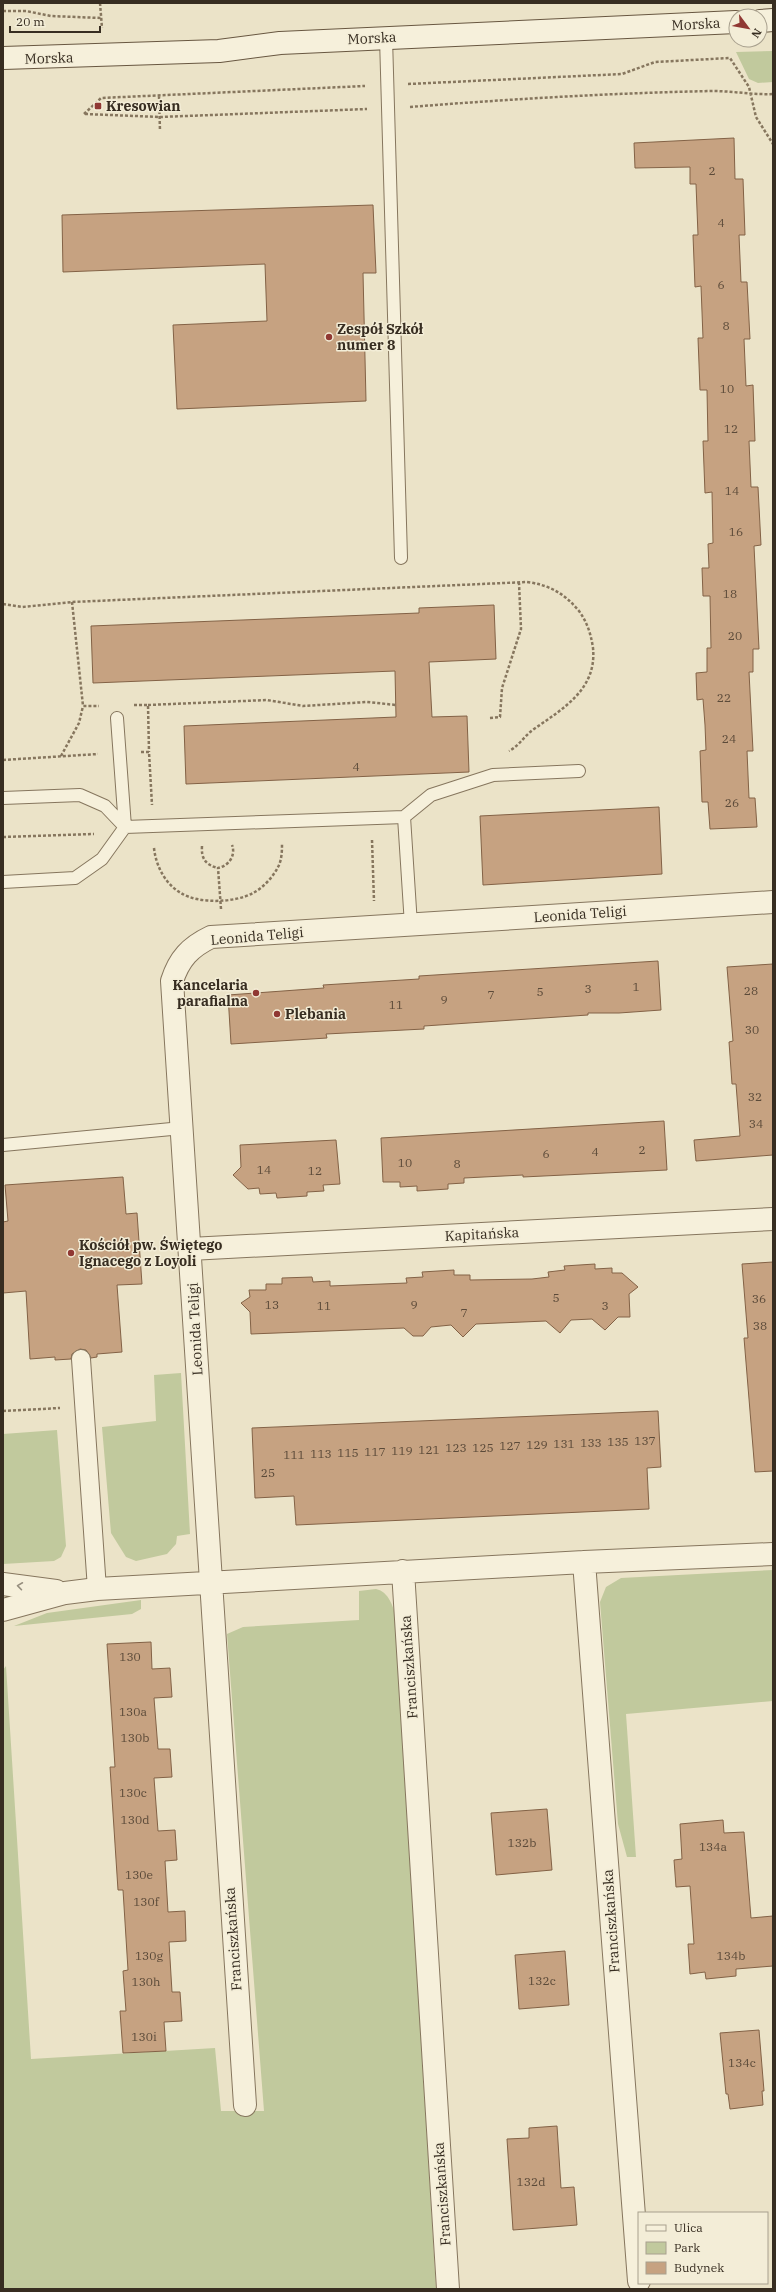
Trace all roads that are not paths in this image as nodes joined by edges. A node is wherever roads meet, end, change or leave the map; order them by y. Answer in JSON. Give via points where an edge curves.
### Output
{"nodes":[{"id":1,"x":728,"y":22,"type":"edge"},
{"id":2,"x":386,"y":38,"type":"junction"},
{"id":3,"x":5,"y":59,"type":"edge"},
{"id":4,"x":401,"y":558,"type":"dead end"},
{"id":5,"x":117,"y":718,"type":"dead end"},
{"id":6,"x":579,"y":771,"type":"dead end"},
{"id":7,"x":3,"y":798,"type":"edge"},
{"id":8,"x":404,"y":817,"type":"junction"},
{"id":9,"x":125,"y":827,"type":"junction"},
{"id":10,"x":3,"y":882,"type":"edge"},
{"id":11,"x":773,"y":902,"type":"edge"},
{"id":12,"x":411,"y":925,"type":"junction"},
{"id":13,"x":182,"y":1128,"type":"junction"},
{"id":14,"x":3,"y":1145,"type":"edge"},
{"id":15,"x":773,"y":1219,"type":"edge"},
{"id":16,"x":190,"y":1249,"type":"junction"},
{"id":17,"x":81,"y":1359,"type":"dead end"},
{"id":18,"x":773,"y":1554,"type":"edge"},
{"id":19,"x":584,"y":1562,"type":"junction"},
{"id":20,"x":403,"y":1571,"type":"junction"},
{"id":21,"x":209,"y":1582,"type":"junction"},
{"id":22,"x":3,"y":1584,"type":"edge"},
{"id":23,"x":97,"y":1589,"type":"junction"},
{"id":24,"x":65,"y":1592,"type":"junction"},
{"id":25,"x":3,"y":1610,"type":"edge"},
{"id":26,"x":245,"y":2105,"type":"dead end"},
{"id":27,"x":638,"y":2269,"type":"edge"},
{"id":28,"x":448,"y":2289,"type":"edge"}],
"edges":[{"from":1,"to":2,"type":"street","name":"Morska"},
{"from":2,"to":3,"type":"street","name":"Morska","via":[[280,43],[219,51]]},
{"from":2,"to":4,"type":"lane"},
{"from":5,"to":9,"type":"lane"},
{"from":6,"to":8,"type":"lane","via":[[493,775],[431,795]]},
{"from":7,"to":9,"type":"lane","via":[[80,795],[105,806]]},
{"from":8,"to":9,"type":"lane"},
{"from":8,"to":12,"type":"lane"},
{"from":9,"to":10,"type":"lane","via":[[102,859],[75,878]]},
{"from":11,"to":12,"type":"street","name":"Leonida Teligi"},
{"from":12,"to":13,"type":"street","name":"Leonida Teligi","via":[[211,937],[195,945],[184,956],[172,982]]},
{"from":13,"to":14,"type":"lane"},
{"from":13,"to":16,"type":"street","name":"Leonida Teligi"},
{"from":15,"to":16,"type":"street","name":"Kapitańska"},
{"from":16,"to":21,"type":"street","name":"Leonida Teligi"},
{"from":17,"to":23,"type":"street"},
{"from":18,"to":19,"type":"street"},
{"from":19,"to":20,"type":"street"},
{"from":19,"to":27,"type":"street","name":"Franciszkańska"},
{"from":20,"to":21,"type":"street"},
{"from":20,"to":28,"type":"street","name":"Franciszkańska"},
{"from":21,"to":23,"type":"street"},
{"from":21,"to":26,"type":"street","name":"Franciszkańska"},
{"from":24,"to":22,"type":"street","one_way":true},
{"from":23,"to":24,"type":"street"},
{"from":24,"to":25,"type":"street"}]}
